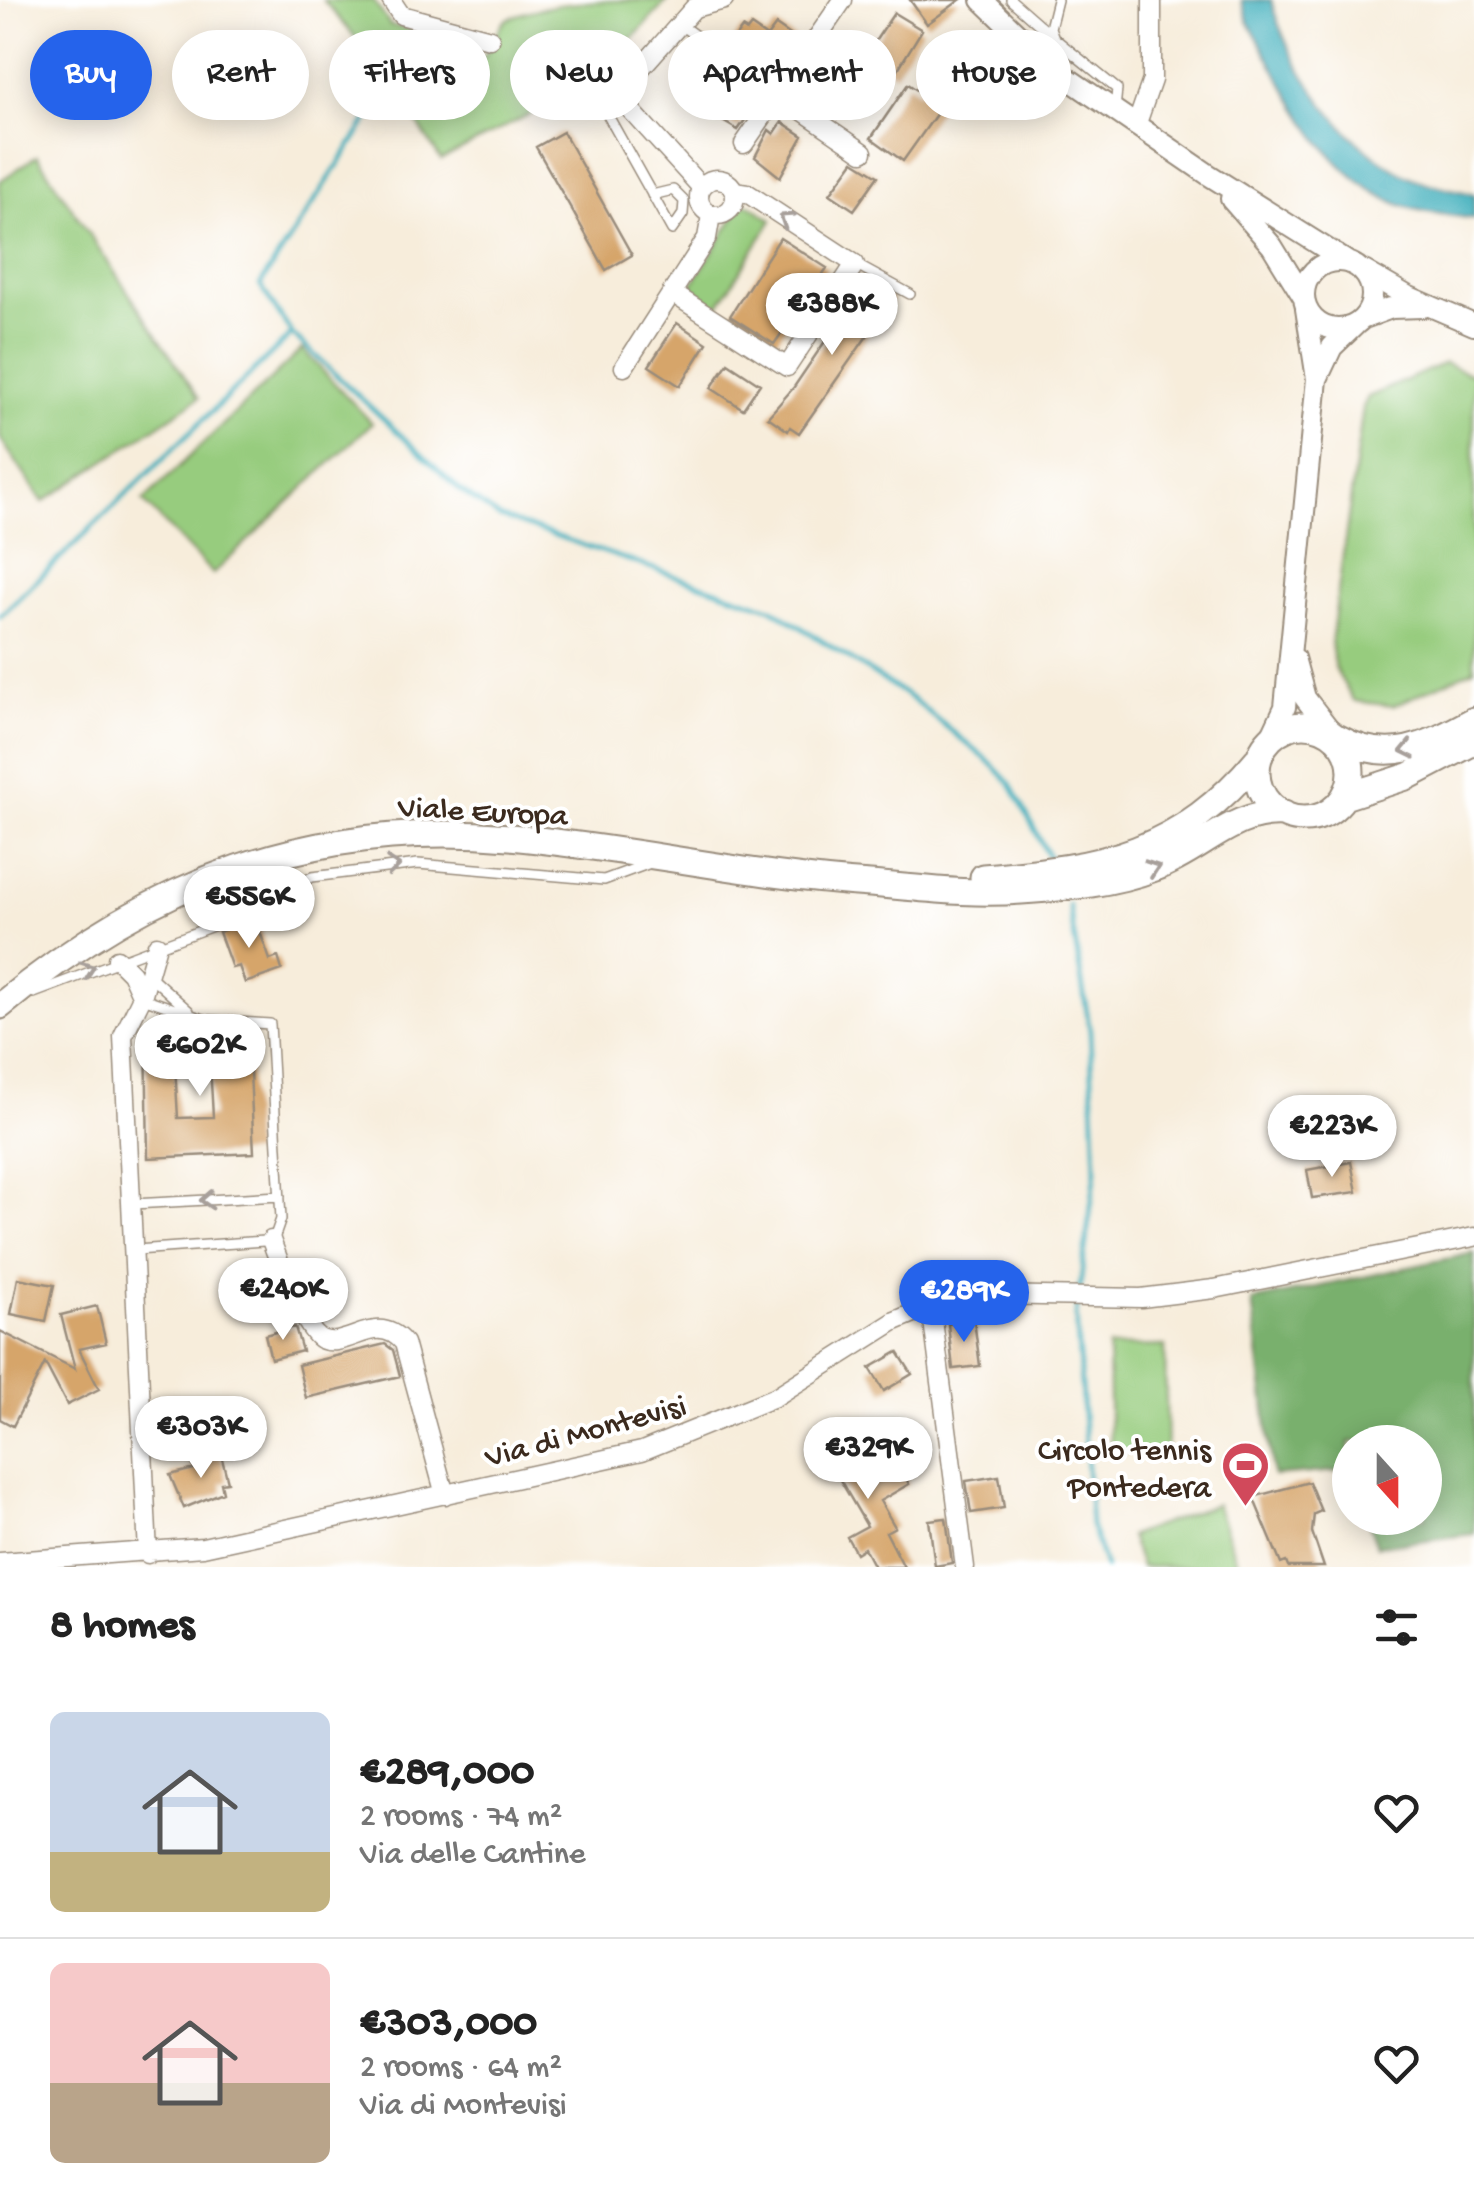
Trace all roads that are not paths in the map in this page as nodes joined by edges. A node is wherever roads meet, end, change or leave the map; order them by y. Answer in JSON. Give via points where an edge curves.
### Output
{"nodes":[{"id":1,"x":391,"y":0,"type":"edge"},
{"id":2,"x":724,"y":0,"type":"edge"},
{"id":3,"x":843,"y":0,"type":"edge"},
{"id":4,"x":982,"y":0,"type":"edge"},
{"id":5,"x":1011,"y":0,"type":"edge"},
{"id":6,"x":1057,"y":0,"type":"edge"},
{"id":7,"x":1152,"y":0,"type":"edge"},
{"id":8,"x":680,"y":24,"type":"junction"},
{"id":9,"x":456,"y":30,"type":"edge"},
{"id":10,"x":688,"y":30,"type":"edge"},
{"id":11,"x":822,"y":30,"type":"edge"},
{"id":12,"x":1045,"y":30,"type":"edge"},
{"id":13,"x":1051,"y":30,"type":"edge"},
{"id":14,"x":1071,"y":52,"type":"edge"},
{"id":15,"x":648,"y":60,"type":"edge"},
{"id":16,"x":1115,"y":110,"type":"junction"},
{"id":17,"x":610,"y":120,"type":"edge"},
{"id":18,"x":638,"y":120,"type":"edge"},
{"id":19,"x":760,"y":120,"type":"edge"},
{"id":20,"x":816,"y":120,"type":"edge"},
{"id":21,"x":1136,"y":126,"type":"junction"},
{"id":22,"x":744,"y":144,"type":"dead end"},
{"id":23,"x":863,"y":152,"type":"dead end"},
{"id":24,"x":1209,"y":175,"type":"junction"},
{"id":25,"x":701,"y":187,"type":"junction"},
{"id":26,"x":734,"y":191,"type":"junction"},
{"id":27,"x":652,"y":195,"type":"junction"},
{"id":28,"x":710,"y":215,"type":"junction"},
{"id":29,"x":855,"y":264,"type":"junction"},
{"id":30,"x":1354,"y":266,"type":"junction"},
{"id":31,"x":672,"y":294,"type":"junction"},
{"id":32,"x":910,"y":294,"type":"dead end"},
{"id":33,"x":1305,"y":304,"type":"junction"},
{"id":34,"x":1430,"y":308,"type":"junction"},
{"id":35,"x":1359,"y":322,"type":"junction"},
{"id":36,"x":1474,"y":325,"type":"edge"},
{"id":37,"x":624,"y":366,"type":"dead end"},
{"id":38,"x":1317,"y":379,"type":"junction"},
{"id":39,"x":1292,"y":631,"type":"junction"},
{"id":40,"x":1474,"y":720,"type":"edge"},
{"id":41,"x":1335,"y":736,"type":"junction"},
{"id":42,"x":1474,"y":742,"type":"edge"},
{"id":43,"x":1265,"y":747,"type":"junction"},
{"id":44,"x":1344,"y":797,"type":"junction"},
{"id":45,"x":1284,"y":814,"type":"junction"},
{"id":46,"x":660,"y":858,"type":"junction"},
{"id":47,"x":883,"y":885,"type":"junction"},
{"id":48,"x":157,"y":946,"type":"junction"},
{"id":49,"x":116,"y":959,"type":"junction"},
{"id":50,"x":148,"y":974,"type":"junction"},
{"id":51,"x":142,"y":997,"type":"junction"},
{"id":52,"x":0,"y":1008,"type":"edge"},
{"id":53,"x":200,"y":1019,"type":"junction"},
{"id":54,"x":280,"y":1196,"type":"junction"},
{"id":55,"x":133,"y":1204,"type":"junction"},
{"id":56,"x":1474,"y":1237,"type":"edge"},
{"id":57,"x":271,"y":1240,"type":"junction"},
{"id":58,"x":136,"y":1250,"type":"junction"},
{"id":59,"x":930,"y":1305,"type":"junction"},
{"id":60,"x":445,"y":1495,"type":"junction"},
{"id":61,"x":148,"y":1554,"type":"junction"},
{"id":62,"x":0,"y":1562,"type":"edge"},
{"id":63,"x":965,"y":1567,"type":"edge"}],
"edges":[{"from":1,"to":9,"type":"street","via":[[400,15]]},
{"from":2,"to":8,"type":"street","via":[[694,8]]},
{"from":3,"to":11,"type":"street"},
{"from":4,"to":16,"type":"street","via":[[1028,48]]},
{"from":5,"to":12,"type":"lane"},
{"from":6,"to":13,"type":"lane"},
{"from":7,"to":21,"type":"street","via":[[1151,93]]},
{"from":8,"to":10,"type":"lane"},
{"from":8,"to":15,"type":"street"},
{"from":14,"to":16,"type":"lane","via":[[1117,89]]},
{"from":16,"to":21,"type":"street"},
{"from":17,"to":27,"type":"lane"},
{"from":18,"to":25,"type":"street"},
{"from":19,"to":22,"type":"street"},
{"from":20,"to":23,"type":"street"},
{"from":21,"to":24,"type":"street"},
{"from":24,"to":30,"type":"street"},
{"from":24,"to":33,"type":"street","via":[[1272,246]]},
{"from":25,"to":26,"type":"street","via":[[719,179]]},
{"from":25,"to":28,"type":"street","via":[[698,200]]},
{"from":26,"to":28,"type":"street","via":[[728,212]]},
{"from":29,"to":26,"type":"street","one_way":true,"via":[[747,193]]},
{"from":27,"to":27,"type":"lane","via":[[673,190],[684,201],[672,230]]},
{"from":28,"to":31,"type":"street","via":[[707,238]]},
{"from":29,"to":31,"type":"street","via":[[787,367]]},
{"from":29,"to":32,"type":"lane"},
{"from":30,"to":33,"type":"street","via":[[1338,261],[1317,268],[1304,287]]},
{"from":30,"to":34,"type":"street"},
{"from":30,"to":35,"type":"street","via":[[1372,298]]},
{"from":31,"to":37,"type":"street"},
{"from":33,"to":35,"type":"street","via":[[1322,326]]},
{"from":33,"to":38,"type":"street"},
{"from":34,"to":35,"type":"street","via":[[1400,307]]},
{"from":34,"to":36,"type":"street"},
{"from":35,"to":38,"type":"street","via":[[1332,347]]},
{"from":38,"to":39,"type":"street"},
{"from":39,"to":41,"type":"street","via":[[1302,692]]},
{"from":39,"to":43,"type":"street","via":[[1284,714]]},
{"from":40,"to":41,"type":"main road","one_way":true,"via":[[1396,753],[1371,752]]},
{"from":41,"to":43,"type":"main road","via":[[1306,724],[1286,728]]},
{"from":41,"to":44,"type":"main road","via":[[1351,766]]},
{"from":42,"to":44,"type":"main road","name":"Viale Europa","via":[[1409,776]]},
{"from":43,"to":45,"type":"main road","via":[[1259,785]]},
{"from":43,"to":47,"type":"main road","name":"Viale Europa","via":[[1198,818],[1121,858]]},
{"from":44,"to":45,"type":"main road","name":"Viale Europa","via":[[1314,818]]},
{"from":47,"to":45,"type":"main road","name":"Viale Europa","one_way":true,"via":[[963,893],[1100,882],[1169,862],[1246,816]]},
{"from":46,"to":47,"type":"main road","name":"Viale Europa"},
{"from":48,"to":46,"type":"lane","one_way":true,"via":[[312,877],[418,864],[610,880]]},
{"from":46,"to":52,"type":"main road","name":"Viale Europa","via":[[459,834],[297,850],[234,867],[142,906],[68,951]]},
{"from":48,"to":49,"type":"lane"},
{"from":48,"to":50,"type":"street"},
{"from":49,"to":51,"type":"street","via":[[132,972]]},
{"from":52,"to":49,"type":"lane","one_way":true},
{"from":50,"to":51,"type":"street"},
{"from":50,"to":53,"type":"lane"},
{"from":51,"to":53,"type":"lane"},
{"from":51,"to":55,"type":"street","via":[[123,1036]]},
{"from":53,"to":54,"type":"lane","via":[[264,1020],[273,1033]]},
{"from":54,"to":55,"type":"lane","one_way":true},
{"from":54,"to":57,"type":"lane","via":[[280,1226]]},
{"from":55,"to":58,"type":"street"},
{"from":56,"to":59,"type":"street","name":"Via di Montevisi","via":[[1214,1289],[1095,1299],[986,1295]]},
{"from":57,"to":58,"type":"lane"},
{"from":57,"to":60,"type":"street","via":[[319,1338],[376,1330],[404,1343]]},
{"from":58,"to":61,"type":"street"},
{"from":59,"to":60,"type":"street","name":"Via di Montevisi","via":[[775,1397],[693,1434]]},
{"from":59,"to":63,"type":"street"},
{"from":60,"to":61,"type":"street","name":"Via di Montevisi"},
{"from":61,"to":62,"type":"street","name":"Via di Montevisi"}]}
